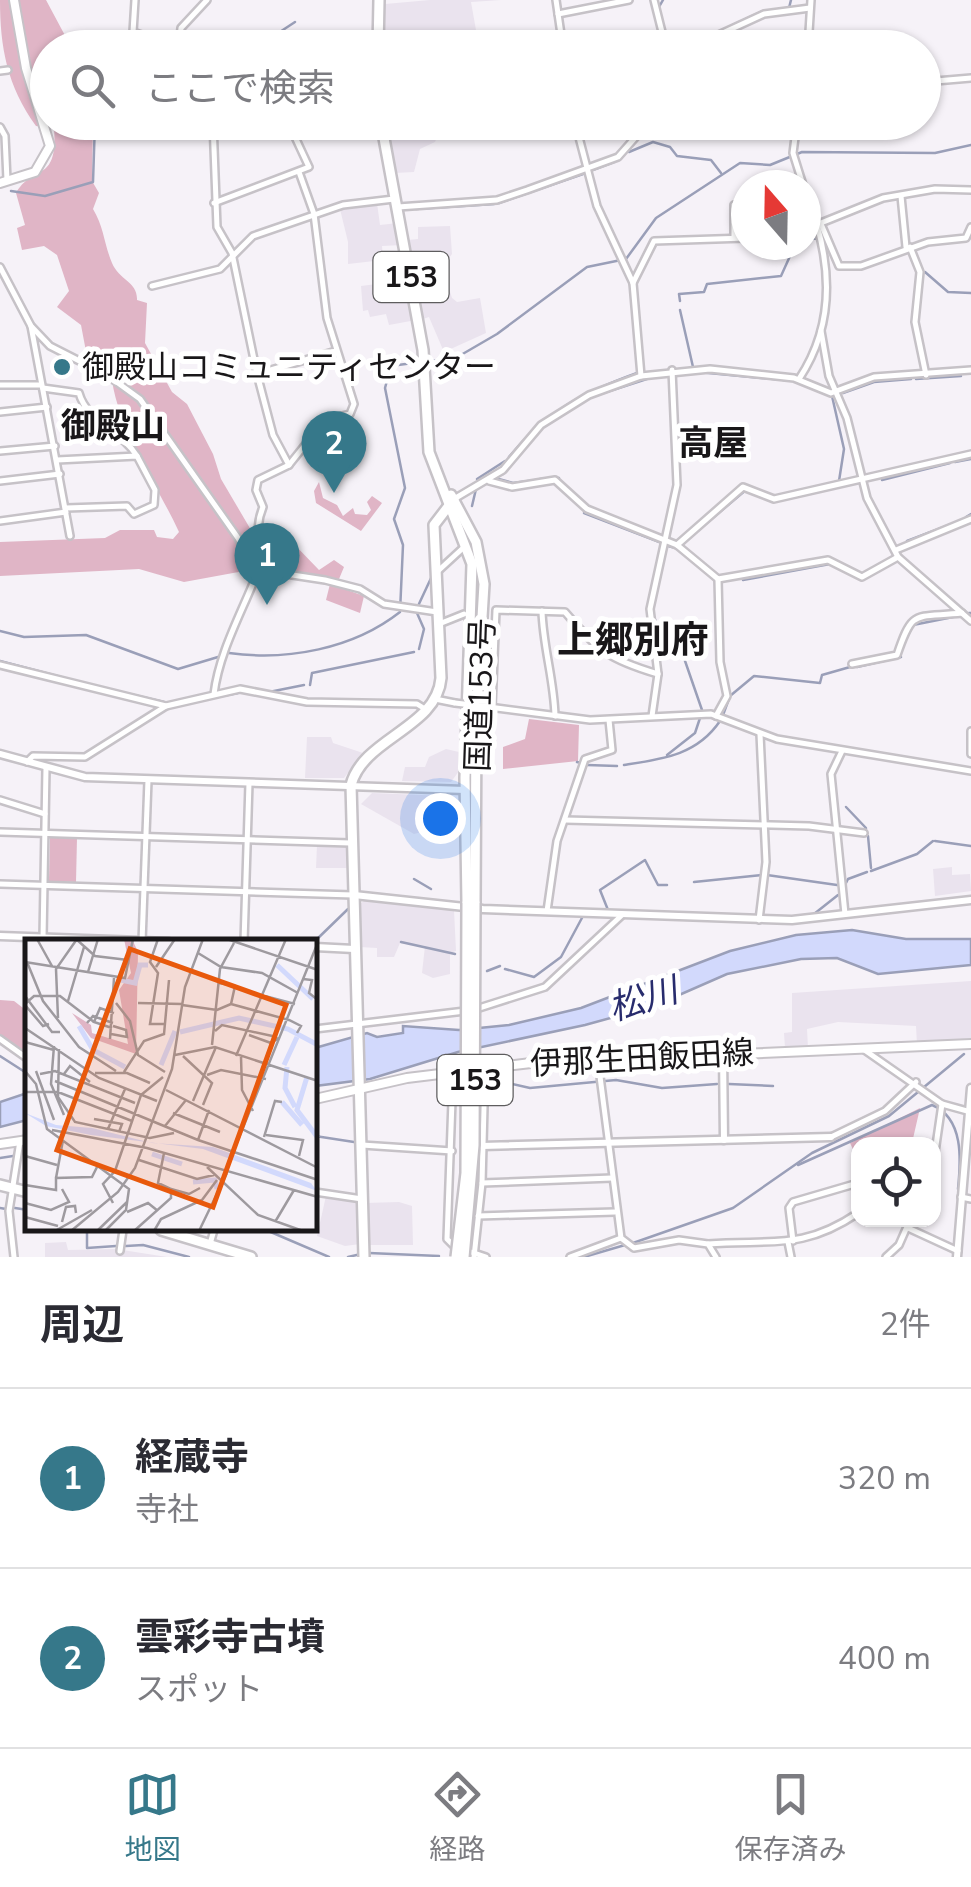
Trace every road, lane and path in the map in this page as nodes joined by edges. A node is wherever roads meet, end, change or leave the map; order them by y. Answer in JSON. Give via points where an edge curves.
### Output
{"nodes":[{"id":1,"x":14,"y":0,"type":"edge"},
{"id":2,"x":135,"y":0,"type":"edge"},
{"id":3,"x":207,"y":0,"type":"edge"},
{"id":4,"x":379,"y":0,"type":"edge"},
{"id":5,"x":556,"y":0,"type":"edge"},
{"id":6,"x":630,"y":0,"type":"edge"},
{"id":7,"x":654,"y":0,"type":"edge"},
{"id":8,"x":811,"y":0,"type":"edge"},
{"id":9,"x":810,"y":8,"type":"junction"},
{"id":10,"x":558,"y":14,"type":"junction"},
{"id":11,"x":134,"y":30,"type":"edge"},
{"id":12,"x":180,"y":30,"type":"edge"},
{"id":13,"x":378,"y":30,"type":"edge"},
{"id":14,"x":560,"y":30,"type":"edge"},
{"id":15,"x":662,"y":30,"type":"edge"},
{"id":16,"x":729,"y":30,"type":"edge"},
{"id":17,"x":809,"y":30,"type":"edge"},
{"id":18,"x":971,"y":78,"type":"edge"},
{"id":19,"x":30,"y":81,"type":"edge"},
{"id":20,"x":941,"y":81,"type":"edge"},
{"id":21,"x":0,"y":127,"type":"edge"},
{"id":22,"x":48,"y":140,"type":"edge"},
{"id":23,"x":213,"y":140,"type":"edge"},
{"id":24,"x":298,"y":140,"type":"edge"},
{"id":25,"x":385,"y":140,"type":"edge"},
{"id":26,"x":579,"y":140,"type":"edge"},
{"id":27,"x":634,"y":140,"type":"edge"},
{"id":28,"x":794,"y":140,"type":"edge"},
{"id":29,"x":585,"y":170,"type":"junction"},
{"id":30,"x":798,"y":170,"type":"edge"},
{"id":31,"x":299,"y":172,"type":"junction"},
{"id":32,"x":3,"y":182,"type":"edge"},
{"id":33,"x":971,"y":190,"type":"edge"},
{"id":34,"x":900,"y":196,"type":"junction"},
{"id":35,"x":214,"y":203,"type":"junction"},
{"id":36,"x":397,"y":203,"type":"junction"},
{"id":37,"x":314,"y":214,"type":"junction"},
{"id":38,"x":821,"y":225,"type":"edge"},
{"id":39,"x":821,"y":227,"type":"edge"},
{"id":40,"x":971,"y":228,"type":"edge"},
{"id":41,"x":821,"y":233,"type":"edge"},
{"id":42,"x":731,"y":238,"type":"edge"},
{"id":43,"x":908,"y":248,"type":"junction"},
{"id":44,"x":232,"y":254,"type":"junction"},
{"id":45,"x":0,"y":267,"type":"edge"},
{"id":46,"x":633,"y":283,"type":"junction"},
{"id":47,"x":152,"y":286,"type":"dead end"},
{"id":48,"x":31,"y":326,"type":"junction"},
{"id":49,"x":821,"y":331,"type":"junction"},
{"id":50,"x":337,"y":351,"type":"junction"},
{"id":51,"x":672,"y":370,"type":"junction"},
{"id":52,"x":971,"y":370,"type":"edge"},
{"id":53,"x":257,"y":374,"type":"junction"},
{"id":54,"x":926,"y":375,"type":"junction"},
{"id":55,"x":640,"y":376,"type":"junction"},
{"id":56,"x":799,"y":379,"type":"junction"},
{"id":57,"x":0,"y":385,"type":"edge"},
{"id":58,"x":42,"y":387,"type":"junction"},
{"id":59,"x":838,"y":392,"type":"junction"},
{"id":60,"x":47,"y":407,"type":"junction"},
{"id":61,"x":0,"y":412,"type":"edge"},
{"id":62,"x":54,"y":446,"type":"junction"},
{"id":63,"x":0,"y":451,"type":"edge"},
{"id":64,"x":971,"y":454,"type":"edge"},
{"id":65,"x":137,"y":456,"type":"junction"},
{"id":66,"x":58,"y":460,"type":"junction"},
{"id":67,"x":289,"y":465,"type":"junction"},
{"id":68,"x":60,"y":474,"type":"junction"},
{"id":69,"x":486,"y":480,"type":"junction"},
{"id":70,"x":864,"y":480,"type":"junction"},
{"id":71,"x":0,"y":481,"type":"edge"},
{"id":72,"x":451,"y":502,"type":"junction"},
{"id":73,"x":67,"y":510,"type":"junction"},
{"id":74,"x":971,"y":519,"type":"edge"},
{"id":75,"x":0,"y":521,"type":"edge"},
{"id":76,"x":70,"y":536,"type":"dead end"},
{"id":77,"x":666,"y":541,"type":"junction"},
{"id":78,"x":677,"y":545,"type":"junction"},
{"id":79,"x":463,"y":548,"type":"dead end"},
{"id":80,"x":897,"y":554,"type":"junction"},
{"id":81,"x":258,"y":572,"type":"junction"},
{"id":82,"x":436,"y":572,"type":"junction"},
{"id":83,"x":718,"y":579,"type":"junction"},
{"id":84,"x":542,"y":610,"type":"junction"},
{"id":85,"x":438,"y":612,"type":"junction"},
{"id":86,"x":963,"y":613,"type":"junction"},
{"id":87,"x":464,"y":614,"type":"dead end"},
{"id":88,"x":971,"y":621,"type":"edge"},
{"id":89,"x":438,"y":624,"type":"junction"},
{"id":90,"x":852,"y":664,"type":"dead end"},
{"id":91,"x":0,"y":666,"type":"edge"},
{"id":92,"x":658,"y":674,"type":"junction"},
{"id":93,"x":214,"y":694,"type":"junction"},
{"id":94,"x":435,"y":699,"type":"junction"},
{"id":95,"x":166,"y":706,"type":"junction"},
{"id":96,"x":491,"y":707,"type":"junction"},
{"id":97,"x":425,"y":709,"type":"junction"},
{"id":98,"x":555,"y":716,"type":"junction"},
{"id":99,"x":652,"y":716,"type":"junction"},
{"id":100,"x":716,"y":716,"type":"junction"},
{"id":101,"x":609,"y":720,"type":"junction"},
{"id":102,"x":971,"y":730,"type":"edge"},
{"id":103,"x":760,"y":734,"type":"junction"},
{"id":104,"x":842,"y":752,"type":"junction"},
{"id":105,"x":0,"y":754,"type":"edge"},
{"id":106,"x":971,"y":754,"type":"edge"},
{"id":107,"x":27,"y":762,"type":"junction"},
{"id":108,"x":46,"y":768,"type":"junction"},
{"id":109,"x":971,"y":771,"type":"edge"},
{"id":110,"x":148,"y":780,"type":"junction"},
{"id":111,"x":248,"y":783,"type":"junction"},
{"id":112,"x":350,"y":786,"type":"junction"},
{"id":113,"x":470,"y":790,"type":"junction"},
{"id":114,"x":0,"y":800,"type":"edge"},
{"id":115,"x":46,"y":814,"type":"junction"},
{"id":116,"x":565,"y":820,"type":"junction"},
{"id":117,"x":764,"y":827,"type":"junction"},
{"id":118,"x":834,"y":830,"type":"junction"},
{"id":119,"x":0,"y":832,"type":"edge"},
{"id":120,"x":864,"y":833,"type":"dead end"},
{"id":121,"x":46,"y":834,"type":"junction"},
{"id":122,"x":146,"y":836,"type":"junction"},
{"id":123,"x":247,"y":840,"type":"junction"},
{"id":124,"x":350,"y":842,"type":"junction"},
{"id":125,"x":0,"y":884,"type":"edge"},
{"id":126,"x":44,"y":886,"type":"junction"},
{"id":127,"x":144,"y":888,"type":"junction"},
{"id":128,"x":245,"y":892,"type":"junction"},
{"id":129,"x":353,"y":895,"type":"junction"},
{"id":130,"x":971,"y":900,"type":"edge"},
{"id":131,"x":471,"y":903,"type":"junction"},
{"id":132,"x":548,"y":911,"type":"junction"},
{"id":133,"x":622,"y":915,"type":"junction"},
{"id":134,"x":846,"y":916,"type":"junction"},
{"id":135,"x":759,"y":920,"type":"junction"},
{"id":136,"x":0,"y":936,"type":"edge"},
{"id":137,"x":43,"y":938,"type":"junction"},
{"id":138,"x":68,"y":939,"type":"edge"},
{"id":139,"x":142,"y":939,"type":"edge"},
{"id":140,"x":244,"y":939,"type":"edge"},
{"id":141,"x":318,"y":947,"type":"edge"},
{"id":142,"x":354,"y":948,"type":"junction"},
{"id":143,"x":358,"y":1024,"type":"junction"},
{"id":144,"x":318,"y":1029,"type":"edge"},
{"id":145,"x":0,"y":1039,"type":"edge"},
{"id":146,"x":971,"y":1044,"type":"edge"},
{"id":147,"x":862,"y":1049,"type":"junction"},
{"id":148,"x":723,"y":1054,"type":"junction"},
{"id":149,"x":25,"y":1056,"type":"edge"},
{"id":150,"x":598,"y":1058,"type":"junction"},
{"id":151,"x":484,"y":1068,"type":"junction"},
{"id":152,"x":453,"y":1072,"type":"junction"},
{"id":153,"x":919,"y":1084,"type":"junction"},
{"id":154,"x":360,"y":1085,"type":"junction"},
{"id":155,"x":971,"y":1088,"type":"edge"},
{"id":156,"x":318,"y":1097,"type":"edge"},
{"id":157,"x":941,"y":1107,"type":"junction"},
{"id":158,"x":970,"y":1112,"type":"edge"},
{"id":159,"x":831,"y":1136,"type":"joint"},
{"id":160,"x":937,"y":1137,"type":"edge"},
{"id":161,"x":24,"y":1140,"type":"edge"},
{"id":162,"x":724,"y":1140,"type":"junction"},
{"id":163,"x":608,"y":1143,"type":"junction"},
{"id":164,"x":0,"y":1144,"type":"edge"},
{"id":165,"x":362,"y":1145,"type":"junction"},
{"id":166,"x":482,"y":1146,"type":"junction"},
{"id":167,"x":452,"y":1150,"type":"junction"},
{"id":168,"x":612,"y":1178,"type":"junction"},
{"id":169,"x":482,"y":1182,"type":"junction"},
{"id":170,"x":851,"y":1185,"type":"edge"},
{"id":171,"x":0,"y":1186,"type":"edge"},
{"id":172,"x":13,"y":1188,"type":"junction"},
{"id":173,"x":25,"y":1191,"type":"edge"},
{"id":174,"x":318,"y":1192,"type":"edge"},
{"id":175,"x":961,"y":1198,"type":"junction"},
{"id":176,"x":362,"y":1199,"type":"junction"},
{"id":177,"x":971,"y":1199,"type":"edge"},
{"id":178,"x":616,"y":1212,"type":"junction"},
{"id":179,"x":478,"y":1216,"type":"junction"},
{"id":180,"x":851,"y":1217,"type":"edge"},
{"id":181,"x":908,"y":1228,"type":"joint"},
{"id":182,"x":123,"y":1232,"type":"edge"},
{"id":183,"x":168,"y":1232,"type":"edge"},
{"id":184,"x":213,"y":1232,"type":"edge"},
{"id":185,"x":790,"y":1242,"type":"junction"},
{"id":186,"x":625,"y":1243,"type":"junction"},
{"id":187,"x":210,"y":1244,"type":"junction"},
{"id":188,"x":708,"y":1244,"type":"junction"},
{"id":189,"x":120,"y":1252,"type":"dead end"},
{"id":190,"x":957,"y":1254,"type":"edge"},
{"id":191,"x":364,"y":1255,"type":"edge"},
{"id":192,"x":471,"y":1256,"type":"edge"},
{"id":193,"x":890,"y":1256,"type":"edge"},
{"id":194,"x":14,"y":1257,"type":"edge"},
{"id":195,"x":251,"y":1257,"type":"edge"},
{"id":196,"x":456,"y":1257,"type":"edge"},
{"id":197,"x":486,"y":1257,"type":"edge"},
{"id":198,"x":570,"y":1257,"type":"edge"},
{"id":199,"x":716,"y":1257,"type":"edge"},
{"id":200,"x":791,"y":1257,"type":"edge"}],
"edges":[{"from":1,"to":19,"type":"main road"},
{"from":2,"to":11,"type":"street"},
{"from":3,"to":12,"type":"street"},
{"from":4,"to":13,"type":"highway"},
{"from":5,"to":10,"type":"street"},
{"from":6,"to":10,"type":"street"},
{"from":7,"to":15,"type":"street"},
{"from":8,"to":9,"type":"street"},
{"from":9,"to":16,"type":"street","via":[[764,14]]},
{"from":9,"to":17,"type":"street"},
{"from":10,"to":14,"type":"street"},
{"from":18,"to":20,"type":"street"},
{"from":21,"to":32,"type":"street"},
{"from":22,"to":32,"type":"main road","via":[[34,172]]},
{"from":23,"to":35,"type":"street"},
{"from":24,"to":31,"type":"street","via":[[309,161]]},
{"from":25,"to":36,"type":"highway","name":"国道153号","number":"153"},
{"from":26,"to":29,"type":"street"},
{"from":27,"to":29,"type":"street","via":[[618,158]]},
{"from":28,"to":30,"type":"street"},
{"from":29,"to":36,"type":"street","via":[[497,200]]},
{"from":29,"to":46,"type":"street"},
{"from":31,"to":35,"type":"street"},
{"from":31,"to":37,"type":"street"},
{"from":33,"to":34,"type":"street"},
{"from":34,"to":38,"type":"street"},
{"from":34,"to":43,"type":"street"},
{"from":35,"to":44,"type":"street","via":[[220,238]]},
{"from":36,"to":37,"type":"street"},
{"from":36,"to":72,"type":"highway","name":"国道153号","number":"153","via":[[424,350],[429,432]]},
{"from":37,"to":44,"type":"street","via":[[253,236]]},
{"from":37,"to":50,"type":"street"},
{"from":39,"to":43,"type":"street","via":[[839,266],[861,266]]},
{"from":40,"to":43,"type":"street","via":[[966,238]]},
{"from":41,"to":49,"type":"street","via":[[828,288]]},
{"from":42,"to":46,"type":"street","via":[[654,241]]},
{"from":43,"to":54,"type":"street","via":[[920,272],[915,322]]},
{"from":44,"to":47,"type":"street","via":[[220,269]]},
{"from":44,"to":53,"type":"street"},
{"from":45,"to":48,"type":"street"},
{"from":46,"to":55,"type":"street"},
{"from":48,"to":58,"type":"street"},
{"from":48,"to":81,"type":"street","via":[[55,350],[107,374],[140,400]]},
{"from":49,"to":56,"type":"street"},
{"from":49,"to":59,"type":"street","via":[[828,376]]},
{"from":50,"to":53,"type":"street"},
{"from":50,"to":67,"type":"street","via":[[353,412],[326,420]]},
{"from":51,"to":55,"type":"street"},
{"from":51,"to":56,"type":"street"},
{"from":51,"to":77,"type":"street","via":[[678,485]]},
{"from":52,"to":54,"type":"street"},
{"from":53,"to":67,"type":"street"},
{"from":54,"to":59,"type":"street","via":[[874,377]]},
{"from":55,"to":69,"type":"street","via":[[589,395],[540,425],[504,470]]},
{"from":56,"to":59,"type":"street","via":[[825,393]]},
{"from":57,"to":58,"type":"street"},
{"from":58,"to":60,"type":"street"},
{"from":58,"to":65,"type":"street","via":[[79,392],[82,405]]},
{"from":59,"to":70,"type":"street"},
{"from":60,"to":61,"type":"street"},
{"from":60,"to":62,"type":"street"},
{"from":62,"to":63,"type":"street"},
{"from":62,"to":66,"type":"street"},
{"from":64,"to":70,"type":"street"},
{"from":65,"to":66,"type":"street"},
{"from":65,"to":73,"type":"street","via":[[156,494],[151,508],[134,514],[128,506]]},
{"from":66,"to":68,"type":"street"},
{"from":67,"to":81,"type":"street","via":[[256,485],[263,507],[254,532]]},
{"from":68,"to":71,"type":"street"},
{"from":68,"to":73,"type":"street"},
{"from":69,"to":72,"type":"street"},
{"from":69,"to":77,"type":"street","via":[[512,487],[555,480],[587,509]]},
{"from":70,"to":78,"type":"street","via":[[774,500],[743,487]]},
{"from":70,"to":80,"type":"street"},
{"from":72,"to":82,"type":"highway","name":"国道153号","via":[[434,524]]},
{"from":72,"to":113,"type":"highway","name":"国道153号","number":"153","via":[[476,542],[484,584]]},
{"from":73,"to":75,"type":"street"},
{"from":73,"to":76,"type":"street"},
{"from":74,"to":80,"type":"street"},
{"from":77,"to":78,"type":"street"},
{"from":77,"to":92,"type":"street","via":[[650,609]]},
{"from":78,"to":83,"type":"street"},
{"from":79,"to":82,"type":"street"},
{"from":80,"to":83,"type":"street","via":[[862,577],[821,560]]},
{"from":80,"to":86,"type":"street"},
{"from":81,"to":85,"type":"street","via":[[325,580],[401,608]]},
{"from":81,"to":93,"type":"street"},
{"from":82,"to":85,"type":"highway","name":"国道153号"},
{"from":83,"to":100,"type":"street","via":[[727,696]]},
{"from":84,"to":92,"type":"street","via":[[564,612],[582,636],[620,663]]},
{"from":84,"to":96,"type":"street","via":[[496,610]]},
{"from":84,"to":98,"type":"street"},
{"from":85,"to":89,"type":"highway","name":"国道153号"},
{"from":86,"to":88,"type":"street"},
{"from":86,"to":90,"type":"street","via":[[911,621],[897,655]]},
{"from":87,"to":89,"type":"street"},
{"from":89,"to":94,"type":"highway","name":"国道153号","via":[[441,678]]},
{"from":91,"to":95,"type":"street"},
{"from":92,"to":99,"type":"street"},
{"from":93,"to":95,"type":"street"},
{"from":93,"to":97,"type":"street","via":[[240,689],[296,701]]},
{"from":94,"to":96,"type":"street","bridge":true},
{"from":94,"to":97,"type":"highway","name":"国道153号"},
{"from":95,"to":107,"type":"street","via":[[85,757],[33,756]]},
{"from":96,"to":98,"type":"street"},
{"from":97,"to":112,"type":"highway","name":"国道153号","via":[[367,758]]},
{"from":98,"to":101,"type":"street"},
{"from":99,"to":100,"type":"street"},
{"from":99,"to":101,"type":"street"},
{"from":100,"to":103,"type":"street"},
{"from":101,"to":116,"type":"street","via":[[611,754],[585,758]]},
{"from":102,"to":106,"type":"street"},
{"from":103,"to":104,"type":"street"},
{"from":103,"to":117,"type":"street"},
{"from":104,"to":109,"type":"street"},
{"from":104,"to":118,"type":"street","via":[[832,766]]},
{"from":105,"to":107,"type":"street"},
{"from":107,"to":108,"type":"street"},
{"from":108,"to":110,"type":"street"},
{"from":108,"to":115,"type":"street"},
{"from":110,"to":111,"type":"street"},
{"from":110,"to":122,"type":"street"},
{"from":111,"to":112,"type":"street"},
{"from":111,"to":123,"type":"street"},
{"from":112,"to":113,"type":"street"},
{"from":112,"to":124,"type":"highway"},
{"from":113,"to":131,"type":"highway","name":"国道153号","number":"153"},
{"from":114,"to":115,"type":"street"},
{"from":115,"to":121,"type":"street"},
{"from":116,"to":117,"type":"street"},
{"from":116,"to":132,"type":"street"},
{"from":117,"to":118,"type":"street"},
{"from":117,"to":135,"type":"street"},
{"from":118,"to":120,"type":"street"},
{"from":118,"to":134,"type":"street"},
{"from":119,"to":121,"type":"street"},
{"from":121,"to":122,"type":"street"},
{"from":121,"to":126,"type":"street"},
{"from":122,"to":123,"type":"street"},
{"from":122,"to":127,"type":"street"},
{"from":123,"to":124,"type":"street"},
{"from":123,"to":128,"type":"street"},
{"from":124,"to":129,"type":"highway"},
{"from":125,"to":126,"type":"street"},
{"from":126,"to":127,"type":"street"},
{"from":126,"to":137,"type":"street"},
{"from":127,"to":128,"type":"street"},
{"from":127,"to":139,"type":"street"},
{"from":128,"to":129,"type":"street"},
{"from":128,"to":140,"type":"street"},
{"from":129,"to":132,"type":"street"},
{"from":129,"to":142,"type":"highway"},
{"from":130,"to":134,"type":"street"},
{"from":131,"to":192,"type":"highway","name":"国道153号","number":"153","bridge":true},
{"from":131,"to":196,"type":"highway","name":"国道153号","number":"153","bridge":true,"via":[[467,1141]]},
{"from":132,"to":133,"type":"street"},
{"from":133,"to":135,"type":"street"},
{"from":133,"to":143,"type":"street","via":[[545,987],[482,1008]]},
{"from":134,"to":135,"type":"street"},
{"from":136,"to":137,"type":"street"},
{"from":137,"to":138,"type":"street"},
{"from":141,"to":142,"type":"street"},
{"from":142,"to":143,"type":"highway"},
{"from":143,"to":144,"type":"street"},
{"from":143,"to":154,"type":"highway"},
{"from":145,"to":149,"type":"street"},
{"from":146,"to":147,"type":"main road","name":"伊那生田飯田線"},
{"from":147,"to":148,"type":"main road","name":"伊那生田飯田線"},
{"from":147,"to":153,"type":"street"},
{"from":148,"to":150,"type":"main road","name":"伊那生田飯田線"},
{"from":148,"to":162,"type":"street"},
{"from":150,"to":151,"type":"main road","name":"伊那生田飯田線"},
{"from":150,"to":163,"type":"street"},
{"from":151,"to":152,"type":"main road","name":"伊那生田飯田線"},
{"from":151,"to":166,"type":"street"},
{"from":152,"to":154,"type":"main road","name":"伊那生田飯田線"},
{"from":152,"to":167,"type":"street"},
{"from":153,"to":157,"type":"street"},
{"from":153,"to":159,"type":"street","via":[[884,1111]]},
{"from":154,"to":156,"type":"main road","name":"伊那生田飯田線"},
{"from":154,"to":165,"type":"highway"},
{"from":155,"to":158,"type":"street"},
{"from":157,"to":158,"type":"street"},
{"from":157,"to":160,"type":"street"},
{"from":158,"to":175,"type":"street"},
{"from":159,"to":162,"type":"street"},
{"from":161,"to":164,"type":"main road"},
{"from":161,"to":172,"type":"street"},
{"from":162,"to":163,"type":"street"},
{"from":163,"to":166,"type":"street"},
{"from":163,"to":168,"type":"street"},
{"from":165,"to":167,"type":"street"},
{"from":165,"to":176,"type":"highway"},
{"from":166,"to":167,"type":"street"},
{"from":166,"to":169,"type":"street"},
{"from":167,"to":192,"type":"street","via":[[447,1239]]},
{"from":168,"to":169,"type":"street"},
{"from":168,"to":178,"type":"street"},
{"from":169,"to":179,"type":"street"},
{"from":170,"to":185,"type":"street","via":[[793,1202]]},
{"from":171,"to":172,"type":"highway"},
{"from":172,"to":173,"type":"highway"},
{"from":172,"to":194,"type":"street"},
{"from":174,"to":176,"type":"street"},
{"from":175,"to":177,"type":"street"},
{"from":175,"to":190,"type":"street"},
{"from":176,"to":191,"type":"highway"},
{"from":178,"to":179,"type":"street"},
{"from":178,"to":186,"type":"street"},
{"from":179,"to":192,"type":"street"},
{"from":180,"to":185,"type":"street"},
{"from":181,"to":190,"type":"street"},
{"from":181,"to":193,"type":"street"},
{"from":182,"to":189,"type":"street"},
{"from":183,"to":187,"type":"highway"},
{"from":184,"to":187,"type":"street"},
{"from":185,"to":188,"type":"street"},
{"from":185,"to":200,"type":"street"},
{"from":186,"to":188,"type":"street"},
{"from":186,"to":198,"type":"street"},
{"from":187,"to":195,"type":"highway"},
{"from":188,"to":199,"type":"street"},
{"from":192,"to":197,"type":"street"}]}
